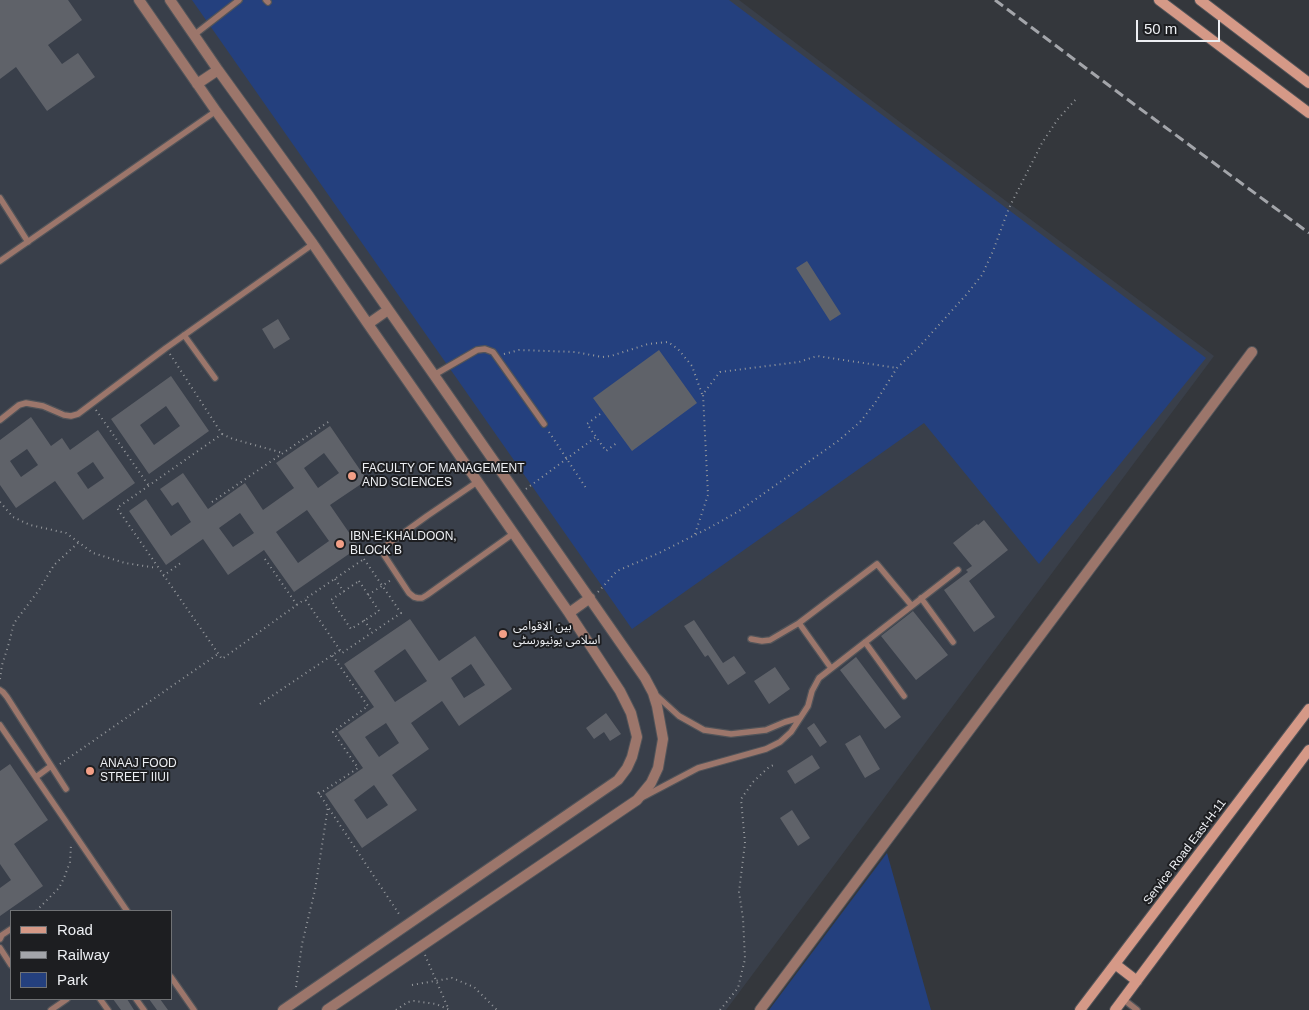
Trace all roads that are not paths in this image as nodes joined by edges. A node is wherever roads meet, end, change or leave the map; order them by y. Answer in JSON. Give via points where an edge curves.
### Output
{"nodes":[{"id":1,"x":139,"y":0,"type":"edge"},
{"id":2,"x":170,"y":0,"type":"edge"},
{"id":3,"x":239,"y":0,"type":"edge"},
{"id":4,"x":1159,"y":0,"type":"edge"},
{"id":5,"x":1200,"y":0,"type":"edge"},
{"id":6,"x":194,"y":35,"type":"junction"},
{"id":7,"x":218,"y":70,"type":"junction"},
{"id":8,"x":1309,"y":82,"type":"edge"},
{"id":9,"x":197,"y":84,"type":"junction"},
{"id":10,"x":216,"y":112,"type":"junction"},
{"id":11,"x":1309,"y":113,"type":"edge"},
{"id":12,"x":0,"y":198,"type":"edge"},
{"id":13,"x":28,"y":242,"type":"junction"},
{"id":14,"x":313,"y":244,"type":"junction"},
{"id":15,"x":0,"y":261,"type":"edge"},
{"id":16,"x":388,"y":310,"type":"junction"},
{"id":17,"x":368,"y":324,"type":"junction"},
{"id":18,"x":184,"y":335,"type":"junction"},
{"id":19,"x":1252,"y":352,"type":"dead end"},
{"id":20,"x":434,"y":375,"type":"junction"},
{"id":21,"x":215,"y":378,"type":"dead end"},
{"id":22,"x":0,"y":420,"type":"edge"},
{"id":23,"x":544,"y":424,"type":"road end"},
{"id":24,"x":477,"y":482,"type":"junction"},
{"id":25,"x":514,"y":533,"type":"junction"},
{"id":26,"x":958,"y":570,"type":"dead end"},
{"id":27,"x":590,"y":598,"type":"junction"},
{"id":28,"x":921,"y":598,"type":"junction"},
{"id":29,"x":912,"y":606,"type":"junction"},
{"id":30,"x":569,"y":613,"type":"junction"},
{"id":31,"x":799,"y":623,"type":"junction"},
{"id":32,"x":751,"y":639,"type":"dead end"},
{"id":33,"x":865,"y":642,"type":"junction"},
{"id":34,"x":953,"y":642,"type":"dead end"},
{"id":35,"x":831,"y":668,"type":"junction"},
{"id":36,"x":0,"y":690,"type":"edge"},
{"id":37,"x":653,"y":693,"type":"junction"},
{"id":38,"x":904,"y":696,"type":"dead end"},
{"id":39,"x":1309,"y":709,"type":"edge"},
{"id":40,"x":799,"y":718,"type":"junction"},
{"id":41,"x":0,"y":725,"type":"edge"},
{"id":42,"x":1309,"y":750,"type":"edge"},
{"id":43,"x":52,"y":768,"type":"junction"},
{"id":44,"x":36,"y":777,"type":"junction"},
{"id":45,"x":66,"y":789,"type":"dead end"},
{"id":46,"x":638,"y":800,"type":"junction"},
{"id":47,"x":126,"y":910,"type":"edge"},
{"id":48,"x":10,"y":930,"type":"edge"},
{"id":49,"x":0,"y":938,"type":"edge"},
{"id":50,"x":0,"y":948,"type":"edge"},
{"id":51,"x":10,"y":963,"type":"edge"},
{"id":52,"x":1115,"y":964,"type":"junction"},
{"id":53,"x":172,"y":978,"type":"edge"},
{"id":54,"x":1137,"y":981,"type":"junction"},
{"id":55,"x":65,"y":1000,"type":"edge"},
{"id":56,"x":1123,"y":1000,"type":"junction"},
{"id":57,"x":51,"y":1010,"type":"edge"},
{"id":58,"x":194,"y":1010,"type":"edge"},
{"id":59,"x":283,"y":1010,"type":"edge"},
{"id":60,"x":327,"y":1010,"type":"edge"},
{"id":61,"x":760,"y":1010,"type":"edge"},
{"id":62,"x":1080,"y":1010,"type":"edge"},
{"id":63,"x":1115,"y":1010,"type":"edge"},
{"id":64,"x":1137,"y":1010,"type":"edge"}],
"edges":[{"from":1,"to":9,"type":"street"},
{"from":2,"to":6,"type":"street"},
{"from":3,"to":6,"type":"lane"},
{"from":4,"to":11,"type":"main road"},
{"from":5,"to":8,"type":"main road"},
{"from":6,"to":7,"type":"street"},
{"from":7,"to":9,"type":"street"},
{"from":7,"to":16,"type":"street"},
{"from":9,"to":10,"type":"street"},
{"from":10,"to":13,"type":"lane"},
{"from":10,"to":14,"type":"street"},
{"from":12,"to":13,"type":"lane"},
{"from":13,"to":15,"type":"lane"},
{"from":14,"to":17,"type":"street"},
{"from":14,"to":18,"type":"lane"},
{"from":16,"to":17,"type":"street"},
{"from":16,"to":20,"type":"street"},
{"from":17,"to":24,"type":"street"},
{"from":18,"to":21,"type":"lane"},
{"from":18,"to":22,"type":"lane","via":[[78,414],[64,415],[26,403]]},
{"from":19,"to":61,"type":"street"},
{"from":20,"to":23,"type":"lane","via":[[477,350],[493,352]]},
{"from":20,"to":27,"type":"street"},
{"from":24,"to":25,"type":"street"},
{"from":24,"to":25,"type":"lane","via":[[384,548],[384,555],[409,593],[422,598]]},
{"from":25,"to":30,"type":"street"},
{"from":26,"to":28,"type":"lane"},
{"from":27,"to":30,"type":"street"},
{"from":27,"to":37,"type":"street"},
{"from":28,"to":29,"type":"lane"},
{"from":28,"to":34,"type":"lane"},
{"from":29,"to":31,"type":"lane","via":[[877,564]]},
{"from":29,"to":33,"type":"lane"},
{"from":30,"to":59,"type":"street","via":[[631,713],[637,736],[627,768],[618,780]]},
{"from":31,"to":32,"type":"lane","via":[[770,640]]},
{"from":31,"to":35,"type":"lane"},
{"from":33,"to":35,"type":"lane"},
{"from":33,"to":38,"type":"lane"},
{"from":35,"to":40,"type":"lane","via":[[819,678],[808,706]]},
{"from":36,"to":43,"type":"lane"},
{"from":37,"to":40,"type":"lane","via":[[679,716],[704,730],[731,734],[766,730]]},
{"from":37,"to":46,"type":"street","via":[[663,739],[658,768]]},
{"from":39,"to":52,"type":"main road","name":"Service Road East-H-11"},
{"from":40,"to":46,"type":"lane","via":[[780,742],[698,768]]},
{"from":41,"to":44,"type":"lane"},
{"from":42,"to":54,"type":"main road"},
{"from":43,"to":44,"type":"lane"},
{"from":43,"to":45,"type":"lane"},
{"from":44,"to":47,"type":"lane"},
{"from":46,"to":60,"type":"street"},
{"from":48,"to":49,"type":"lane"},
{"from":50,"to":51,"type":"lane"},
{"from":52,"to":54,"type":"main road"},
{"from":52,"to":62,"type":"main road","name":"Service Road East-H-11"},
{"from":53,"to":58,"type":"lane"},
{"from":54,"to":56,"type":"main road"},
{"from":55,"to":57,"type":"lane"},
{"from":56,"to":63,"type":"main road"},
{"from":56,"to":64,"type":"lane"}]}
